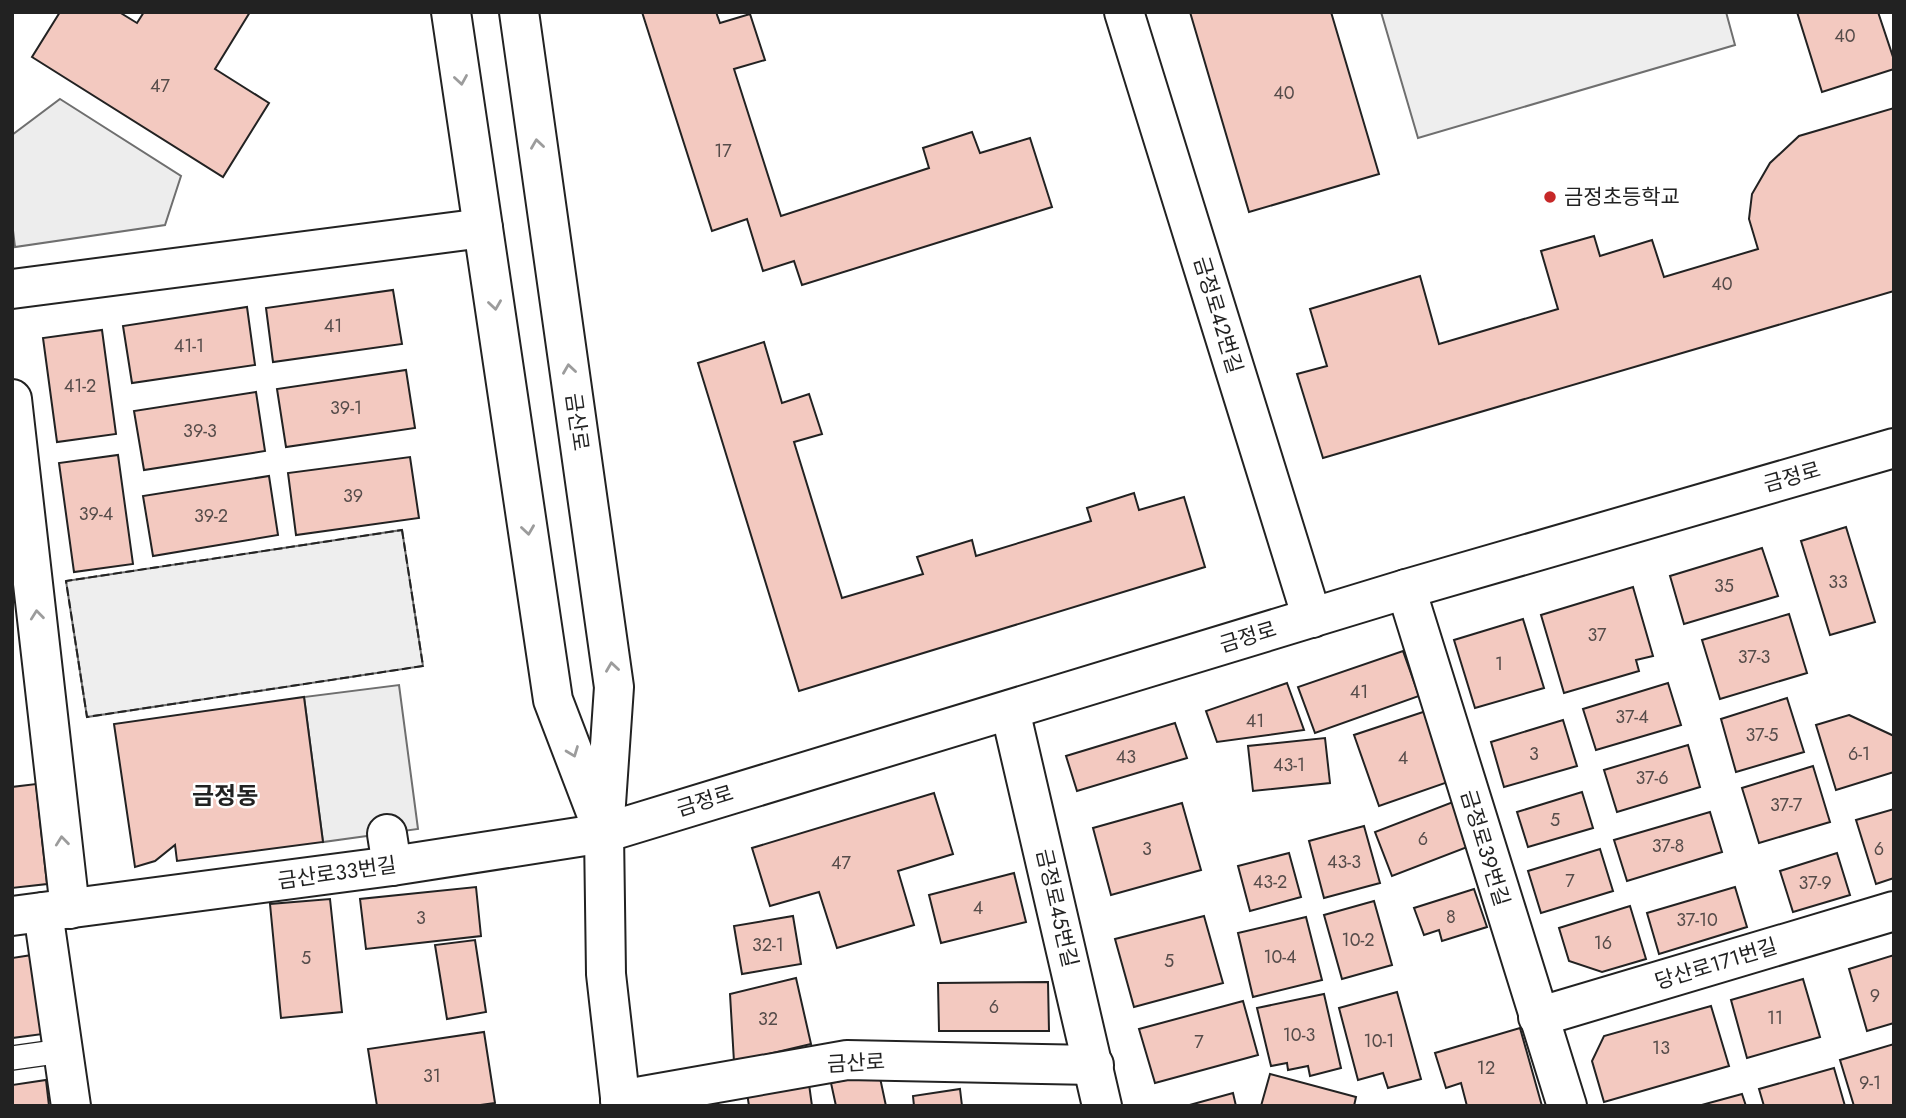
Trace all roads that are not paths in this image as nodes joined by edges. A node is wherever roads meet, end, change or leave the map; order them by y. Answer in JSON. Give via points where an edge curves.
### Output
{"nodes":[{"id":1,"x":451,"y":12,"type":"edge"},
{"id":2,"x":519,"y":12,"type":"edge"},
{"id":3,"x":1124,"y":12,"type":"edge"},
{"id":4,"x":483,"y":228,"type":"junction"},
{"id":5,"x":12,"y":289,"type":"edge"},
{"id":6,"x":12,"y":399,"type":"edge"},
{"id":7,"x":1894,"y":448,"type":"edge"},
{"id":8,"x":1406,"y":589,"type":"junction"},
{"id":9,"x":1312,"y":618,"type":"junction"},
{"id":10,"x":1010,"y":710,"type":"junction"},
{"id":11,"x":604,"y":832,"type":"junction"},
{"id":12,"x":1894,"y":911,"type":"edge"},
{"id":13,"x":42,"y":913,"type":"edge"},
{"id":14,"x":1538,"y":1017,"type":"junction"},
{"id":15,"x":62,"y":1051,"type":"junction"},
{"id":16,"x":12,"y":1058,"type":"edge"},
{"id":17,"x":1094,"y":1065,"type":"junction"},
{"id":18,"x":620,"y":1103,"type":"edge"},
{"id":19,"x":71,"y":1106,"type":"edge"},
{"id":20,"x":1102,"y":1106,"type":"edge"},
{"id":21,"x":1567,"y":1106,"type":"edge"}],
"edges":[{"from":1,"to":4,"type":"street","name":"금산로","one_way":true},
{"from":11,"to":2,"type":"street","name":"금산로","one_way":true,"via":[[614,687]]},
{"from":3,"to":9,"type":"street","name":"금정로42번길"},
{"from":4,"to":5,"type":"street"},
{"from":4,"to":11,"type":"street","name":"금산로","one_way":true,"via":[[553,700]]},
{"from":13,"to":6,"type":"street","one_way":true},
{"from":7,"to":8,"type":"street","name":"금정로"},
{"from":8,"to":9,"type":"street","name":"금정로"},
{"from":8,"to":14,"type":"street","name":"금정로39번길"},
{"from":9,"to":10,"type":"street","name":"금정로"},
{"from":10,"to":11,"type":"street","name":"금정로"},
{"from":10,"to":17,"type":"street","name":"금정로45번길"},
{"from":11,"to":13,"type":"street","name":"금산로33번길","via":[[389,850]]},
{"from":11,"to":18,"type":"street","name":"금산로","via":[[606,974]]},
{"from":12,"to":14,"type":"street","name":"당산로171번길"},
{"from":13,"to":15,"type":"street"},
{"from":14,"to":21,"type":"street","name":"금정로39번길"},
{"from":15,"to":16,"type":"lane"},
{"from":15,"to":19,"type":"street"},
{"from":17,"to":18,"type":"street","name":"금산로","via":[[847,1060]]},
{"from":17,"to":20,"type":"street","name":"금정로45번길"}]}
